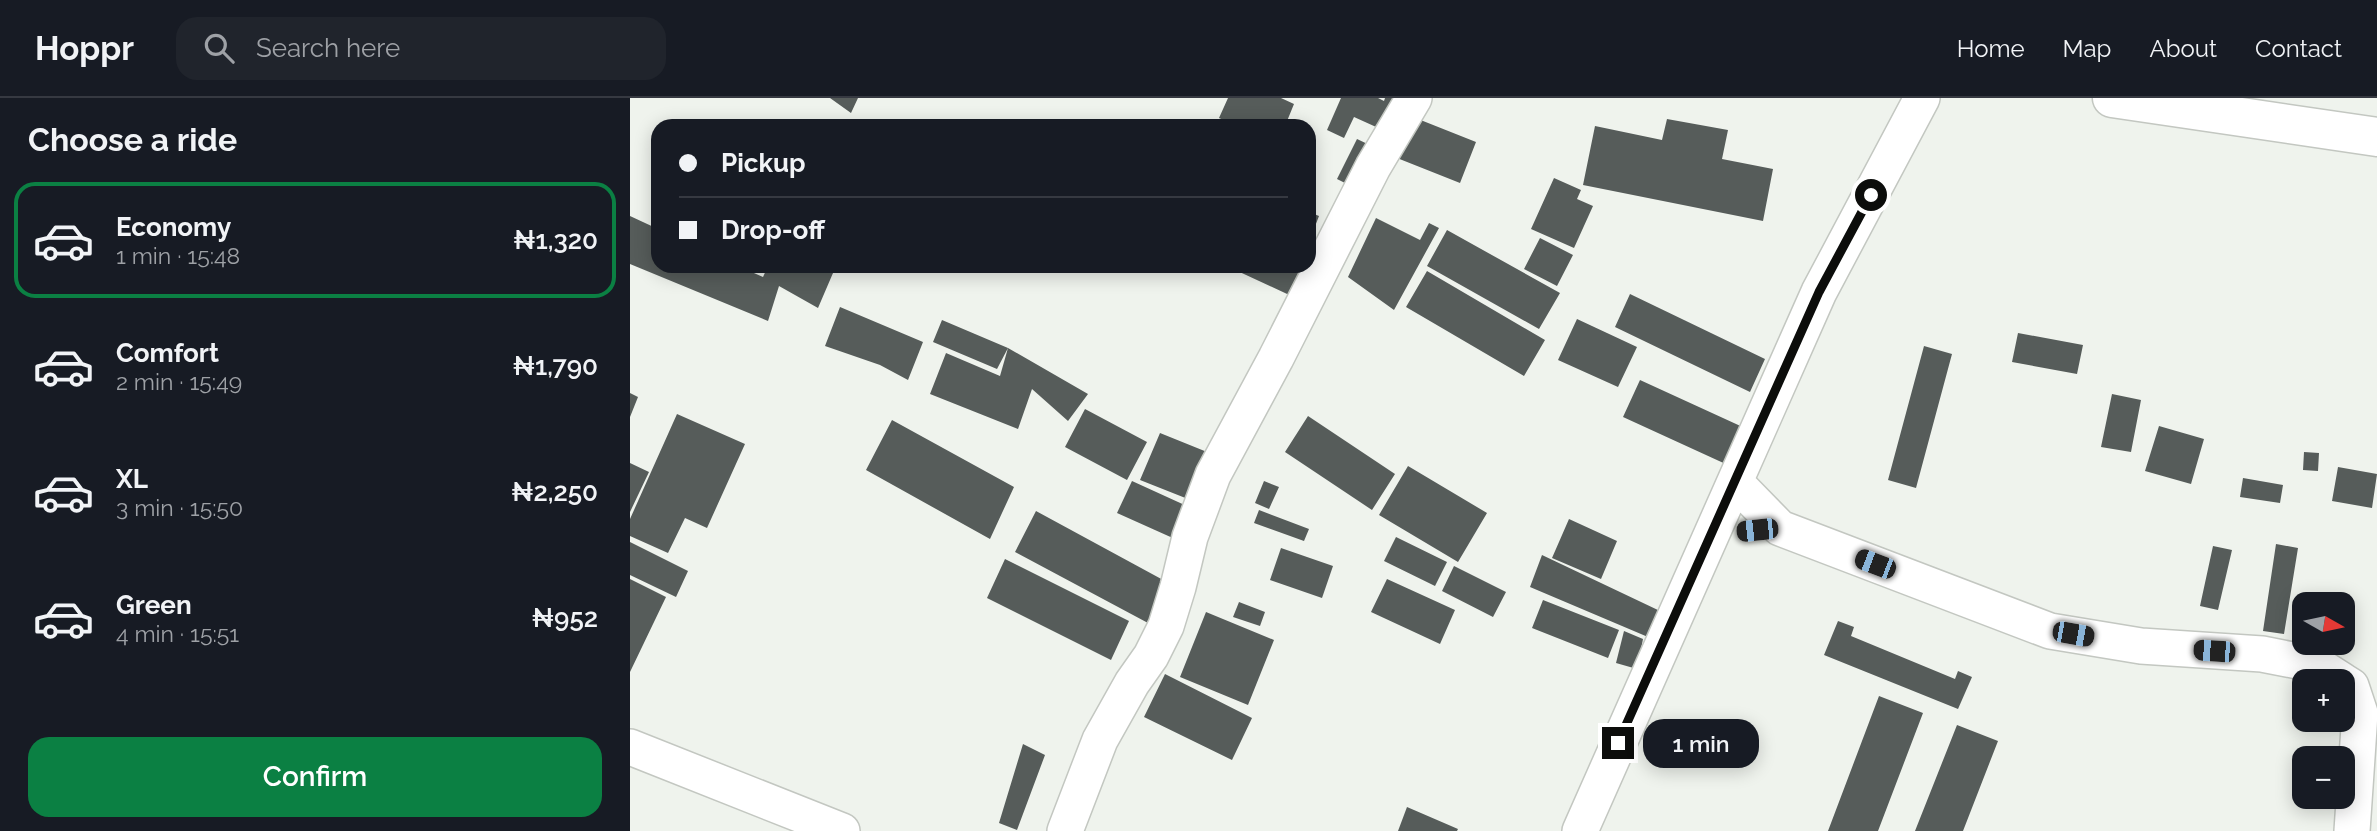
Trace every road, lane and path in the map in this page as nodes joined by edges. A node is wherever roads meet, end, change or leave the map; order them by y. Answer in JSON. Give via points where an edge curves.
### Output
{"nodes":[{"id":1,"x":1414,"y":98,"type":"edge"},
{"id":2,"x":1922,"y":98,"type":"edge"},
{"id":3,"x":2112,"y":98,"type":"edge"},
{"id":4,"x":2377,"y":137,"type":"edge"},
{"id":5,"x":1736,"y":483,"type":"junction"},
{"id":6,"x":1780,"y":528,"type":"junction"},
{"id":7,"x":1712,"y":535,"type":"junction"},
{"id":8,"x":2324,"y":669,"type":"edge"},
{"id":9,"x":2355,"y":698,"type":"edge"},
{"id":10,"x":630,"y":747,"type":"edge"},
{"id":11,"x":842,"y":831,"type":"edge"},
{"id":12,"x":1065,"y":831,"type":"edge"},
{"id":13,"x":1580,"y":831,"type":"edge"},
{"id":14,"x":2352,"y":831,"type":"edge"}],
"edges":[{"from":1,"to":12,"type":"street","via":[[1373,167],[1213,475],[1190,537],[1166,626],[1100,740]]},
{"from":2,"to":5,"type":"street","via":[[1819,292]]},
{"from":3,"to":4,"type":"highway"},
{"from":5,"to":6,"type":"street"},
{"from":5,"to":7,"type":"street"},
{"from":6,"to":7,"type":"street"},
{"from":6,"to":8,"type":"street","via":[[2050,631],[2141,646],[2262,654]]},
{"from":7,"to":13,"type":"street"},
{"from":9,"to":14,"type":"street","via":[[2360,713]]},
{"from":10,"to":11,"type":"street"}]}
